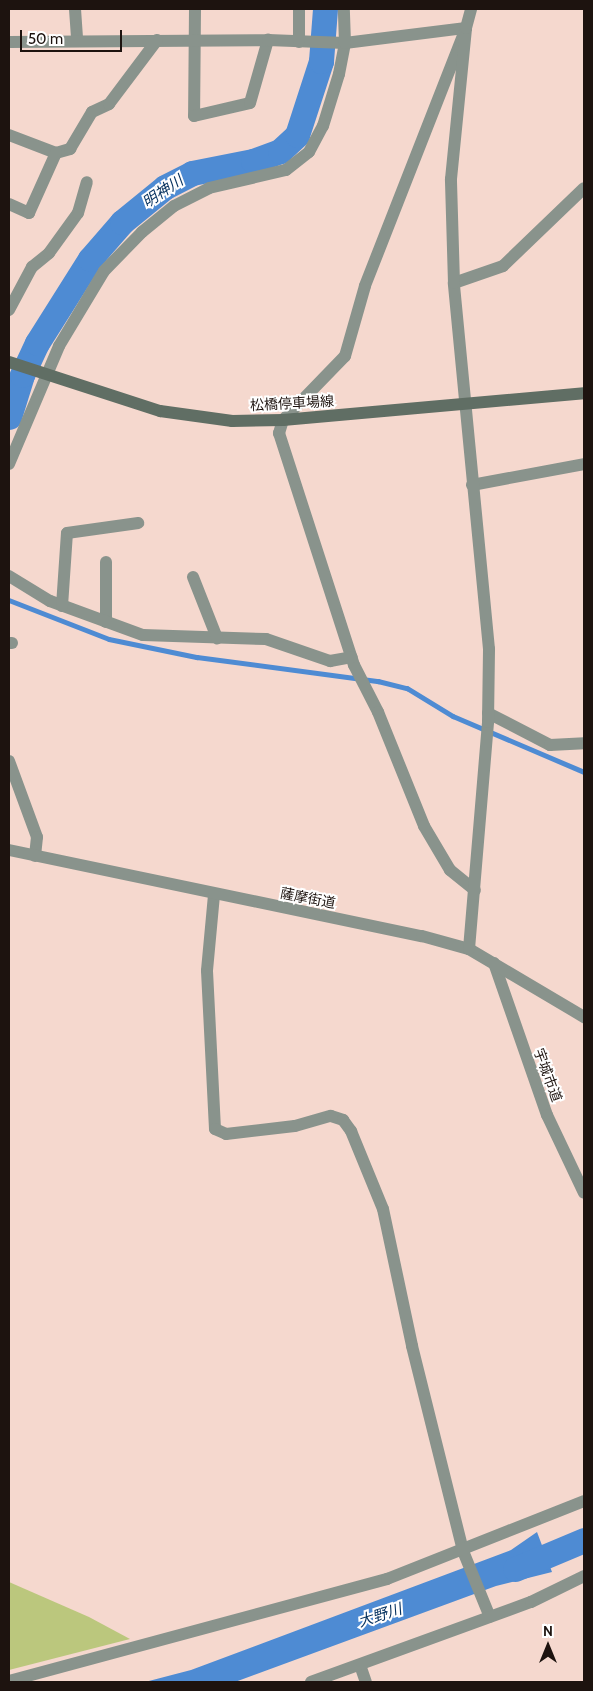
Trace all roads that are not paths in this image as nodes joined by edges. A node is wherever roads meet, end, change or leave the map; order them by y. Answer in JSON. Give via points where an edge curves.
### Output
{"nodes":[{"id":1,"x":75,"y":9,"type":"edge"},
{"id":2,"x":195,"y":9,"type":"edge"},
{"id":3,"x":300,"y":9,"type":"edge"},
{"id":4,"x":344,"y":9,"type":"edge"},
{"id":5,"x":472,"y":9,"type":"edge"},
{"id":6,"x":466,"y":28,"type":"junction"},
{"id":7,"x":157,"y":40,"type":"junction"},
{"id":8,"x":194,"y":40,"type":"junction"},
{"id":9,"x":268,"y":40,"type":"junction"},
{"id":10,"x":77,"y":41,"type":"junction"},
{"id":11,"x":9,"y":42,"type":"edge"},
{"id":12,"x":305,"y":42,"type":"junction"},
{"id":13,"x":343,"y":43,"type":"junction"},
{"id":14,"x":9,"y":134,"type":"edge"},
{"id":15,"x":56,"y":153,"type":"junction"},
{"id":16,"x":87,"y":182,"type":"dead end"},
{"id":17,"x":584,"y":188,"type":"edge"},
{"id":18,"x":9,"y":204,"type":"edge"},
{"id":19,"x":454,"y":283,"type":"junction"},
{"id":20,"x":9,"y":310,"type":"edge"},
{"id":21,"x":11,"y":363,"type":"edge"},
{"id":22,"x":43,"y":375,"type":"junction"},
{"id":23,"x":584,"y":393,"type":"edge"},
{"id":24,"x":464,"y":405,"type":"junction"},
{"id":25,"x":283,"y":420,"type":"junction"},
{"id":26,"x":9,"y":464,"type":"edge"},
{"id":27,"x":584,"y":464,"type":"edge"},
{"id":28,"x":472,"y":485,"type":"junction"},
{"id":29,"x":138,"y":523,"type":"dead end"},
{"id":30,"x":106,"y":562,"type":"dead end"},
{"id":31,"x":9,"y":576,"type":"edge"},
{"id":32,"x":193,"y":577,"type":"dead end"},
{"id":33,"x":62,"y":606,"type":"junction"},
{"id":34,"x":106,"y":622,"type":"junction"},
{"id":35,"x":217,"y":638,"type":"junction"},
{"id":36,"x":353,"y":661,"type":"junction"},
{"id":37,"x":488,"y":717,"type":"junction"},
{"id":38,"x":584,"y":743,"type":"edge"},
{"id":39,"x":9,"y":761,"type":"edge"},
{"id":40,"x":9,"y":850,"type":"edge"},
{"id":41,"x":35,"y":856,"type":"junction"},
{"id":42,"x":475,"y":890,"type":"junction"},
{"id":43,"x":214,"y":895,"type":"junction"},
{"id":44,"x":470,"y":949,"type":"junction"},
{"id":45,"x":494,"y":963,"type":"junction"},
{"id":46,"x":584,"y":1017,"type":"edge"},
{"id":47,"x":584,"y":1193,"type":"edge"},
{"id":48,"x":584,"y":1501,"type":"edge"},
{"id":49,"x":464,"y":1554,"type":"junction"},
{"id":50,"x":584,"y":1576,"type":"edge"},
{"id":51,"x":490,"y":1617,"type":"junction"},
{"id":52,"x":360,"y":1665,"type":"junction"},
{"id":53,"x":9,"y":1681,"type":"edge"},
{"id":54,"x":311,"y":1682,"type":"edge"},
{"id":55,"x":366,"y":1682,"type":"edge"}],
"edges":[{"from":1,"to":10,"type":"street"},
{"from":2,"to":8,"type":"street"},
{"from":3,"to":12,"type":"street"},
{"from":4,"to":13,"type":"street"},
{"from":5,"to":6,"type":"street"},
{"from":6,"to":13,"type":"street"},
{"from":6,"to":19,"type":"street","via":[[451,179]]},
{"from":6,"to":25,"type":"street","via":[[364,286],[345,356]]},
{"from":7,"to":8,"type":"street"},
{"from":7,"to":10,"type":"street"},
{"from":7,"to":15,"type":"street","via":[[109,104],[92,112],[70,149]]},
{"from":8,"to":9,"type":"street"},
{"from":8,"to":9,"type":"street","via":[[194,116],[250,103]]},
{"from":9,"to":12,"type":"street"},
{"from":10,"to":11,"type":"street"},
{"from":12,"to":13,"type":"street"},
{"from":13,"to":22,"type":"street","via":[[323,126],[309,152],[286,170],[209,188],[174,206],[142,232],[104,271]]},
{"from":14,"to":15,"type":"street"},
{"from":15,"to":18,"type":"street","via":[[29,213]]},
{"from":16,"to":20,"type":"street","via":[[78,213],[49,253],[32,267]]},
{"from":17,"to":19,"type":"street","via":[[503,266]]},
{"from":19,"to":24,"type":"street"},
{"from":21,"to":22,"type":"main road","name":"松橋停車場線"},
{"from":22,"to":25,"type":"main road","name":"松橋停車場線","via":[[134,404],[188,416],[232,421]]},
{"from":22,"to":26,"type":"street"},
{"from":23,"to":24,"type":"main road","name":"松橋停車場線"},
{"from":24,"to":25,"type":"main road","name":"松橋停車場線"},
{"from":24,"to":28,"type":"street"},
{"from":25,"to":36,"type":"street","via":[[279,433]]},
{"from":27,"to":28,"type":"street"},
{"from":28,"to":37,"type":"street","via":[[489,649]]},
{"from":29,"to":33,"type":"street","via":[[67,533]]},
{"from":30,"to":34,"type":"street"},
{"from":31,"to":33,"type":"street"},
{"from":32,"to":35,"type":"street"},
{"from":33,"to":34,"type":"street"},
{"from":34,"to":35,"type":"street","via":[[143,635]]},
{"from":35,"to":36,"type":"street","via":[[266,639],[330,661]]},
{"from":36,"to":42,"type":"street","via":[[378,712],[424,826],[450,870]]},
{"from":37,"to":38,"type":"street","via":[[550,745]]},
{"from":37,"to":42,"type":"street"},
{"from":39,"to":41,"type":"street","via":[[37,837]]},
{"from":40,"to":41,"type":"street","name":"薩摩街道"},
{"from":41,"to":43,"type":"street","name":"薩摩街道"},
{"from":42,"to":44,"type":"street"},
{"from":43,"to":44,"type":"street","name":"薩摩街道","via":[[422,936]]},
{"from":43,"to":49,"type":"street","via":[[207,981],[215,1130],[226,1134],[295,1126],[331,1116],[343,1120],[351,1132],[382,1209]]},
{"from":44,"to":45,"type":"street","name":"薩摩街道"},
{"from":45,"to":46,"type":"street","name":"薩摩街道"},
{"from":45,"to":47,"type":"street","name":"宇城市道","via":[[547,1114]]},
{"from":48,"to":49,"type":"street"},
{"from":49,"to":51,"type":"street"},
{"from":49,"to":53,"type":"street","via":[[386,1579]]},
{"from":50,"to":51,"type":"street","via":[[532,1602]]},
{"from":51,"to":52,"type":"street"},
{"from":52,"to":54,"type":"street"},
{"from":52,"to":55,"type":"street"}]}
